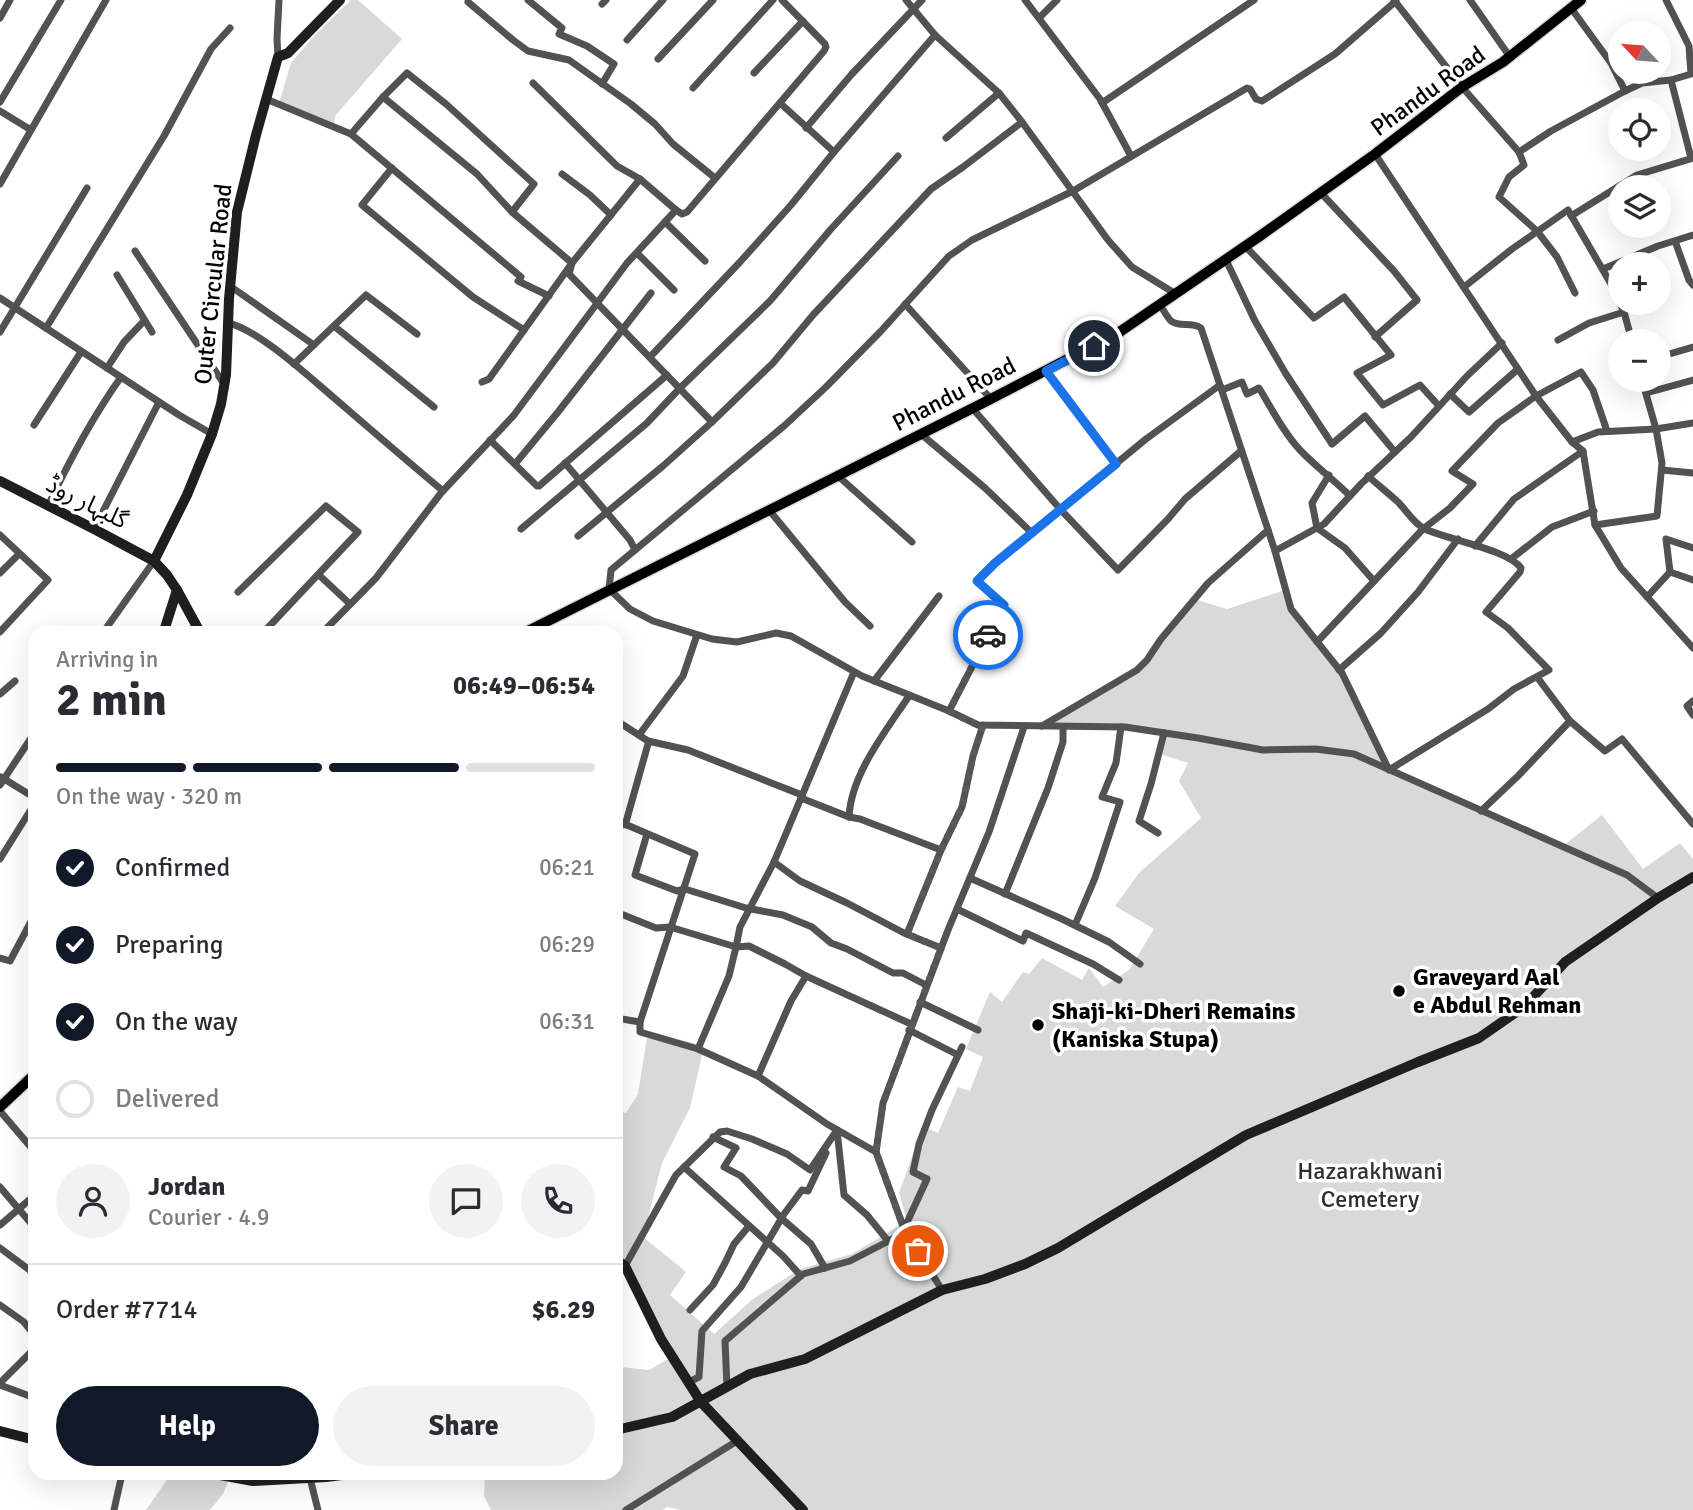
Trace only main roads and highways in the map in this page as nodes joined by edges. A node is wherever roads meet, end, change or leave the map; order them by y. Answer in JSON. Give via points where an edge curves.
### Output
{"nodes":[{"id":1,"x":340,"y":0,"type":"edge"},
{"id":2,"x":1581,"y":0,"type":"edge"},
{"id":3,"x":0,"y":481,"type":"edge"},
{"id":4,"x":154,"y":561,"type":"junction"},
{"id":5,"x":177,"y":590,"type":"junction"},
{"id":6,"x":166,"y":626,"type":"edge"},
{"id":7,"x":197,"y":626,"type":"edge"},
{"id":8,"x":538,"y":626,"type":"edge"},
{"id":9,"x":1693,"y":877,"type":"edge"},
{"id":10,"x":28,"y":1081,"type":"edge"},
{"id":11,"x":0,"y":1109,"type":"edge"},
{"id":12,"x":623,"y":1269,"type":"edge"},
{"id":13,"x":701,"y":1402,"type":"junction"},
{"id":14,"x":623,"y":1428,"type":"edge"},
{"id":15,"x":0,"y":1431,"type":"edge"},
{"id":16,"x":28,"y":1438,"type":"edge"},
{"id":17,"x":248,"y":1480,"type":"edge"},
{"id":18,"x":272,"y":1480,"type":"edge"},
{"id":19,"x":803,"y":1510,"type":"edge"}],
"edges":[{"from":1,"to":4,"type":"main road","name":"Outer Circular Road","via":[[288,53],[278,57],[237,212],[225,385],[212,434]]},
{"from":2,"to":8,"type":"main road","name":"Phandu Road","via":[[1510,57],[1118,333]]},
{"from":3,"to":4,"type":"main road","name":"گلبہار روڈ"},
{"from":4,"to":5,"type":"main road"},
{"from":5,"to":6,"type":"main road"},
{"from":5,"to":7,"type":"main road"},
{"from":9,"to":13,"type":"main road","via":[[1565,962],[1525,1006],[1479,1038],[1246,1135],[1025,1264],[942,1290],[805,1359],[750,1374]]},
{"from":10,"to":11,"type":"main road"},
{"from":12,"to":13,"type":"main road"},
{"from":13,"to":14,"type":"main road","via":[[672,1417]]},
{"from":13,"to":19,"type":"main road"},
{"from":15,"to":16,"type":"main road"},
{"from":17,"to":18,"type":"main road"}]}
